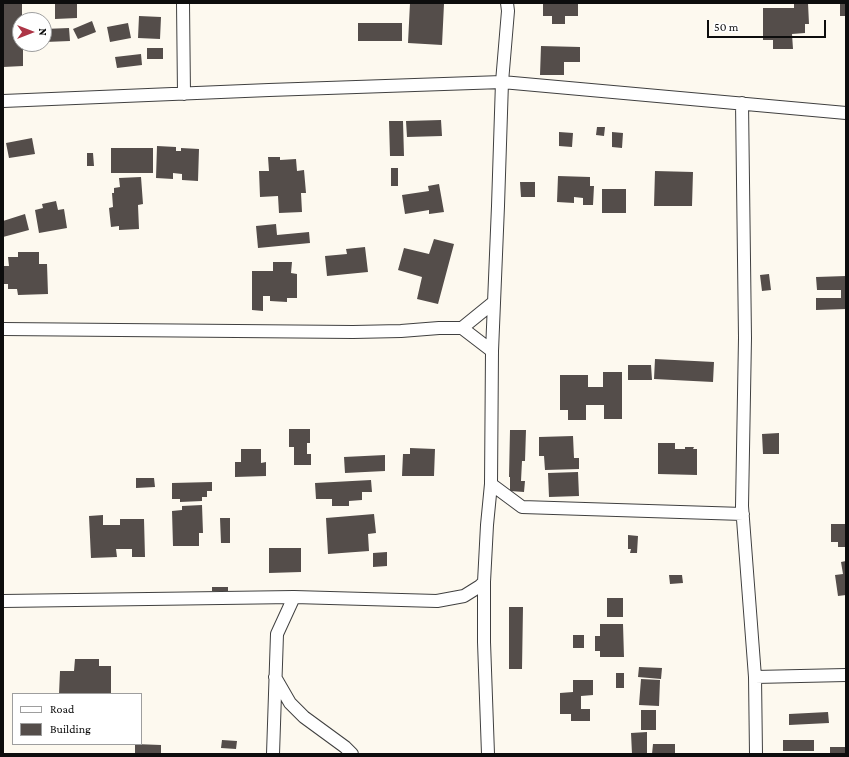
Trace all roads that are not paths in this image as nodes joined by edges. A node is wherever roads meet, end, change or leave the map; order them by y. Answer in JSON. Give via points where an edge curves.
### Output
{"nodes":[{"id":1,"x":183,"y":3,"type":"edge"},
{"id":2,"x":507,"y":3,"type":"edge"},
{"id":3,"x":502,"y":82,"type":"junction"},
{"id":4,"x":184,"y":94,"type":"junction"},
{"id":5,"x":3,"y":101,"type":"edge"},
{"id":6,"x":742,"y":103,"type":"junction"},
{"id":7,"x":846,"y":113,"type":"edge"},
{"id":8,"x":494,"y":302,"type":"junction"},
{"id":9,"x":462,"y":328,"type":"junction"},
{"id":10,"x":3,"y":329,"type":"edge"},
{"id":11,"x":492,"y":351,"type":"junction"},
{"id":12,"x":491,"y":484,"type":"junction"},
{"id":13,"x":743,"y":514,"type":"junction"},
{"id":14,"x":484,"y":582,"type":"junction"},
{"id":15,"x":294,"y":596,"type":"junction"},
{"id":16,"x":3,"y":601,"type":"edge"},
{"id":17,"x":846,"y":675,"type":"edge"},
{"id":18,"x":275,"y":677,"type":"junction"},
{"id":19,"x":756,"y":677,"type":"junction"},
{"id":20,"x":273,"y":754,"type":"edge"},
{"id":21,"x":352,"y":754,"type":"edge"},
{"id":22,"x":488,"y":754,"type":"edge"},
{"id":23,"x":756,"y":754,"type":"edge"}],
"edges":[{"from":1,"to":4,"type":"street"},
{"from":2,"to":3,"type":"street"},
{"from":3,"to":4,"type":"street"},
{"from":3,"to":6,"type":"street"},
{"from":3,"to":8,"type":"street"},
{"from":4,"to":5,"type":"street"},
{"from":6,"to":7,"type":"street"},
{"from":6,"to":13,"type":"street","via":[[745,330]]},
{"from":8,"to":9,"type":"street"},
{"from":8,"to":11,"type":"street"},
{"from":9,"to":10,"type":"street","via":[[353,332]]},
{"from":9,"to":11,"type":"street"},
{"from":11,"to":12,"type":"street"},
{"from":12,"to":13,"type":"street","via":[[522,507]]},
{"from":12,"to":14,"type":"street","via":[[486,525]]},
{"from":13,"to":19,"type":"street"},
{"from":14,"to":15,"type":"street","via":[[464,596],[437,601]]},
{"from":14,"to":22,"type":"street"},
{"from":15,"to":16,"type":"street"},
{"from":15,"to":18,"type":"street","via":[[277,634]]},
{"from":17,"to":19,"type":"street"},
{"from":18,"to":20,"type":"street"},
{"from":18,"to":21,"type":"street","via":[[290,703],[304,717]]},
{"from":19,"to":23,"type":"street"}]}
